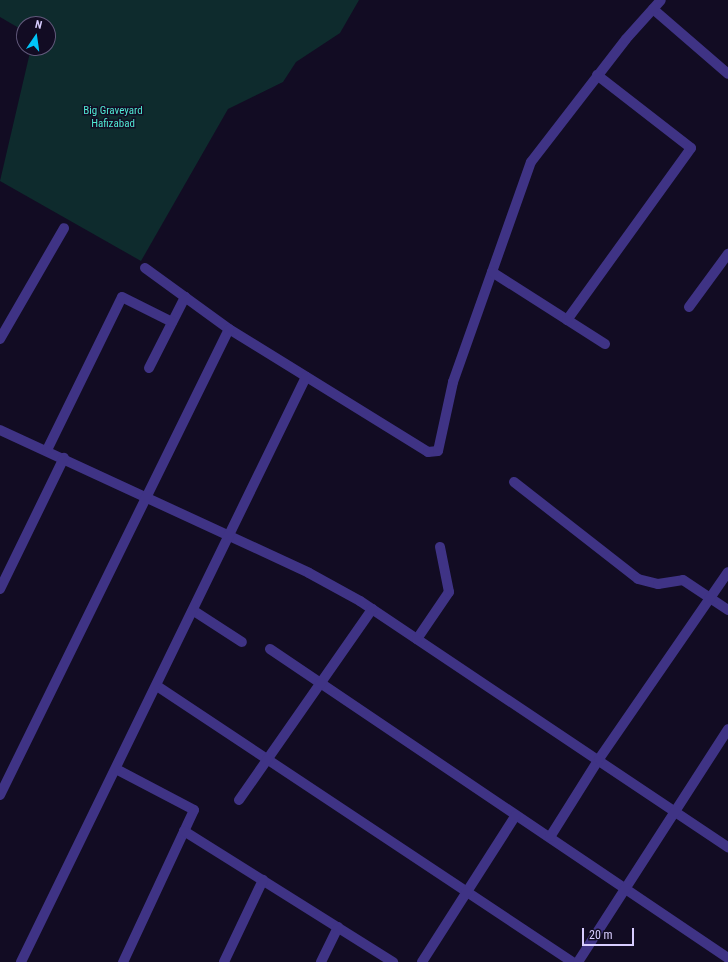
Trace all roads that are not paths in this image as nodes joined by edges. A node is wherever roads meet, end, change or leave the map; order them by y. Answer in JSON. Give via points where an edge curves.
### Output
{"nodes":[{"id":1,"x":661,"y":0,"type":"edge"},
{"id":2,"x":653,"y":9,"type":"junction"},
{"id":3,"x":728,"y":74,"type":"edge"},
{"id":4,"x":597,"y":76,"type":"junction"},
{"id":5,"x":64,"y":228,"type":"dead end"},
{"id":6,"x":728,"y":254,"type":"edge"},
{"id":7,"x":145,"y":268,"type":"dead end"},
{"id":8,"x":492,"y":272,"type":"junction"},
{"id":9,"x":185,"y":297,"type":"junction"},
{"id":10,"x":689,"y":307,"type":"dead end"},
{"id":11,"x":567,"y":320,"type":"junction"},
{"id":12,"x":172,"y":322,"type":"junction"},
{"id":13,"x":229,"y":329,"type":"junction"},
{"id":14,"x":0,"y":339,"type":"edge"},
{"id":15,"x":605,"y":344,"type":"dead end"},
{"id":16,"x":149,"y":368,"type":"dead end"},
{"id":17,"x":306,"y":377,"type":"junction"},
{"id":18,"x":0,"y":430,"type":"edge"},
{"id":19,"x":47,"y":450,"type":"junction"},
{"id":20,"x":64,"y":458,"type":"junction"},
{"id":21,"x":514,"y":482,"type":"dead end"},
{"id":22,"x":145,"y":497,"type":"junction"},
{"id":23,"x":230,"y":537,"type":"junction"},
{"id":24,"x":440,"y":547,"type":"dead end"},
{"id":25,"x":728,"y":572,"type":"edge"},
{"id":26,"x":0,"y":589,"type":"edge"},
{"id":27,"x":710,"y":598,"type":"junction"},
{"id":28,"x":372,"y":609,"type":"junction"},
{"id":29,"x":728,"y":610,"type":"edge"},
{"id":30,"x":194,"y":611,"type":"junction"},
{"id":31,"x":417,"y":639,"type":"junction"},
{"id":32,"x":242,"y":642,"type":"dead end"},
{"id":33,"x":270,"y":650,"type":"dead end"},
{"id":34,"x":321,"y":685,"type":"junction"},
{"id":35,"x":157,"y":686,"type":"junction"},
{"id":36,"x":728,"y":730,"type":"edge"},
{"id":37,"x":599,"y":759,"type":"junction"},
{"id":38,"x":268,"y":760,"type":"junction"},
{"id":39,"x":116,"y":769,"type":"junction"},
{"id":40,"x":0,"y":795,"type":"edge"},
{"id":41,"x":239,"y":800,"type":"dead end"},
{"id":42,"x":675,"y":813,"type":"junction"},
{"id":43,"x":516,"y":815,"type":"junction"},
{"id":44,"x":184,"y":830,"type":"junction"},
{"id":45,"x":550,"y":837,"type":"junction"},
{"id":46,"x":728,"y":847,"type":"edge"},
{"id":47,"x":263,"y":880,"type":"junction"},
{"id":48,"x":626,"y":888,"type":"junction"},
{"id":49,"x":468,"y":892,"type":"junction"},
{"id":50,"x":338,"y":927,"type":"junction"},
{"id":51,"x":728,"y":958,"type":"edge"},
{"id":52,"x":21,"y":962,"type":"edge"},
{"id":53,"x":123,"y":962,"type":"edge"},
{"id":54,"x":224,"y":962,"type":"edge"},
{"id":55,"x":321,"y":962,"type":"edge"},
{"id":56,"x":393,"y":962,"type":"edge"},
{"id":57,"x":422,"y":962,"type":"edge"},
{"id":58,"x":573,"y":962,"type":"edge"},
{"id":59,"x":578,"y":962,"type":"edge"}],
"edges":[{"from":1,"to":2,"type":"street"},
{"from":2,"to":3,"type":"street"},
{"from":2,"to":4,"type":"street"},
{"from":4,"to":8,"type":"street","via":[[531,162]]},
{"from":4,"to":11,"type":"street","via":[[691,148]]},
{"from":5,"to":14,"type":"street"},
{"from":6,"to":10,"type":"street"},
{"from":7,"to":9,"type":"street"},
{"from":8,"to":11,"type":"street"},
{"from":8,"to":17,"type":"street","via":[[454,382],[438,451],[428,452]]},
{"from":9,"to":12,"type":"street"},
{"from":9,"to":13,"type":"street"},
{"from":11,"to":15,"type":"street"},
{"from":12,"to":16,"type":"street"},
{"from":12,"to":19,"type":"street","via":[[122,297]]},
{"from":13,"to":17,"type":"street"},
{"from":13,"to":22,"type":"street"},
{"from":17,"to":23,"type":"street"},
{"from":18,"to":19,"type":"street"},
{"from":19,"to":20,"type":"street"},
{"from":20,"to":22,"type":"street"},
{"from":20,"to":26,"type":"street"},
{"from":21,"to":27,"type":"street","via":[[638,579],[658,584],[683,580]]},
{"from":22,"to":23,"type":"street"},
{"from":22,"to":40,"type":"street"},
{"from":23,"to":28,"type":"street","via":[[309,573]]},
{"from":23,"to":30,"type":"street"},
{"from":24,"to":31,"type":"street","via":[[449,592]]},
{"from":25,"to":27,"type":"street"},
{"from":27,"to":29,"type":"street"},
{"from":27,"to":37,"type":"street"},
{"from":28,"to":31,"type":"street"},
{"from":28,"to":34,"type":"street"},
{"from":30,"to":32,"type":"street"},
{"from":30,"to":35,"type":"street"},
{"from":31,"to":37,"type":"street"},
{"from":33,"to":34,"type":"street"},
{"from":34,"to":38,"type":"street"},
{"from":34,"to":43,"type":"street"},
{"from":35,"to":38,"type":"street"},
{"from":35,"to":39,"type":"street"},
{"from":36,"to":42,"type":"street"},
{"from":37,"to":42,"type":"street"},
{"from":37,"to":45,"type":"street"},
{"from":38,"to":41,"type":"street"},
{"from":38,"to":49,"type":"street"},
{"from":39,"to":44,"type":"street","via":[[194,810]]},
{"from":39,"to":52,"type":"street"},
{"from":42,"to":46,"type":"street"},
{"from":42,"to":48,"type":"street"},
{"from":43,"to":45,"type":"street"},
{"from":43,"to":49,"type":"street"},
{"from":44,"to":47,"type":"street"},
{"from":44,"to":53,"type":"street"},
{"from":45,"to":48,"type":"street"},
{"from":47,"to":50,"type":"street"},
{"from":47,"to":54,"type":"street"},
{"from":48,"to":51,"type":"street"},
{"from":48,"to":59,"type":"street"},
{"from":49,"to":57,"type":"street"},
{"from":49,"to":58,"type":"street"},
{"from":50,"to":55,"type":"street"},
{"from":50,"to":56,"type":"street"}]}
